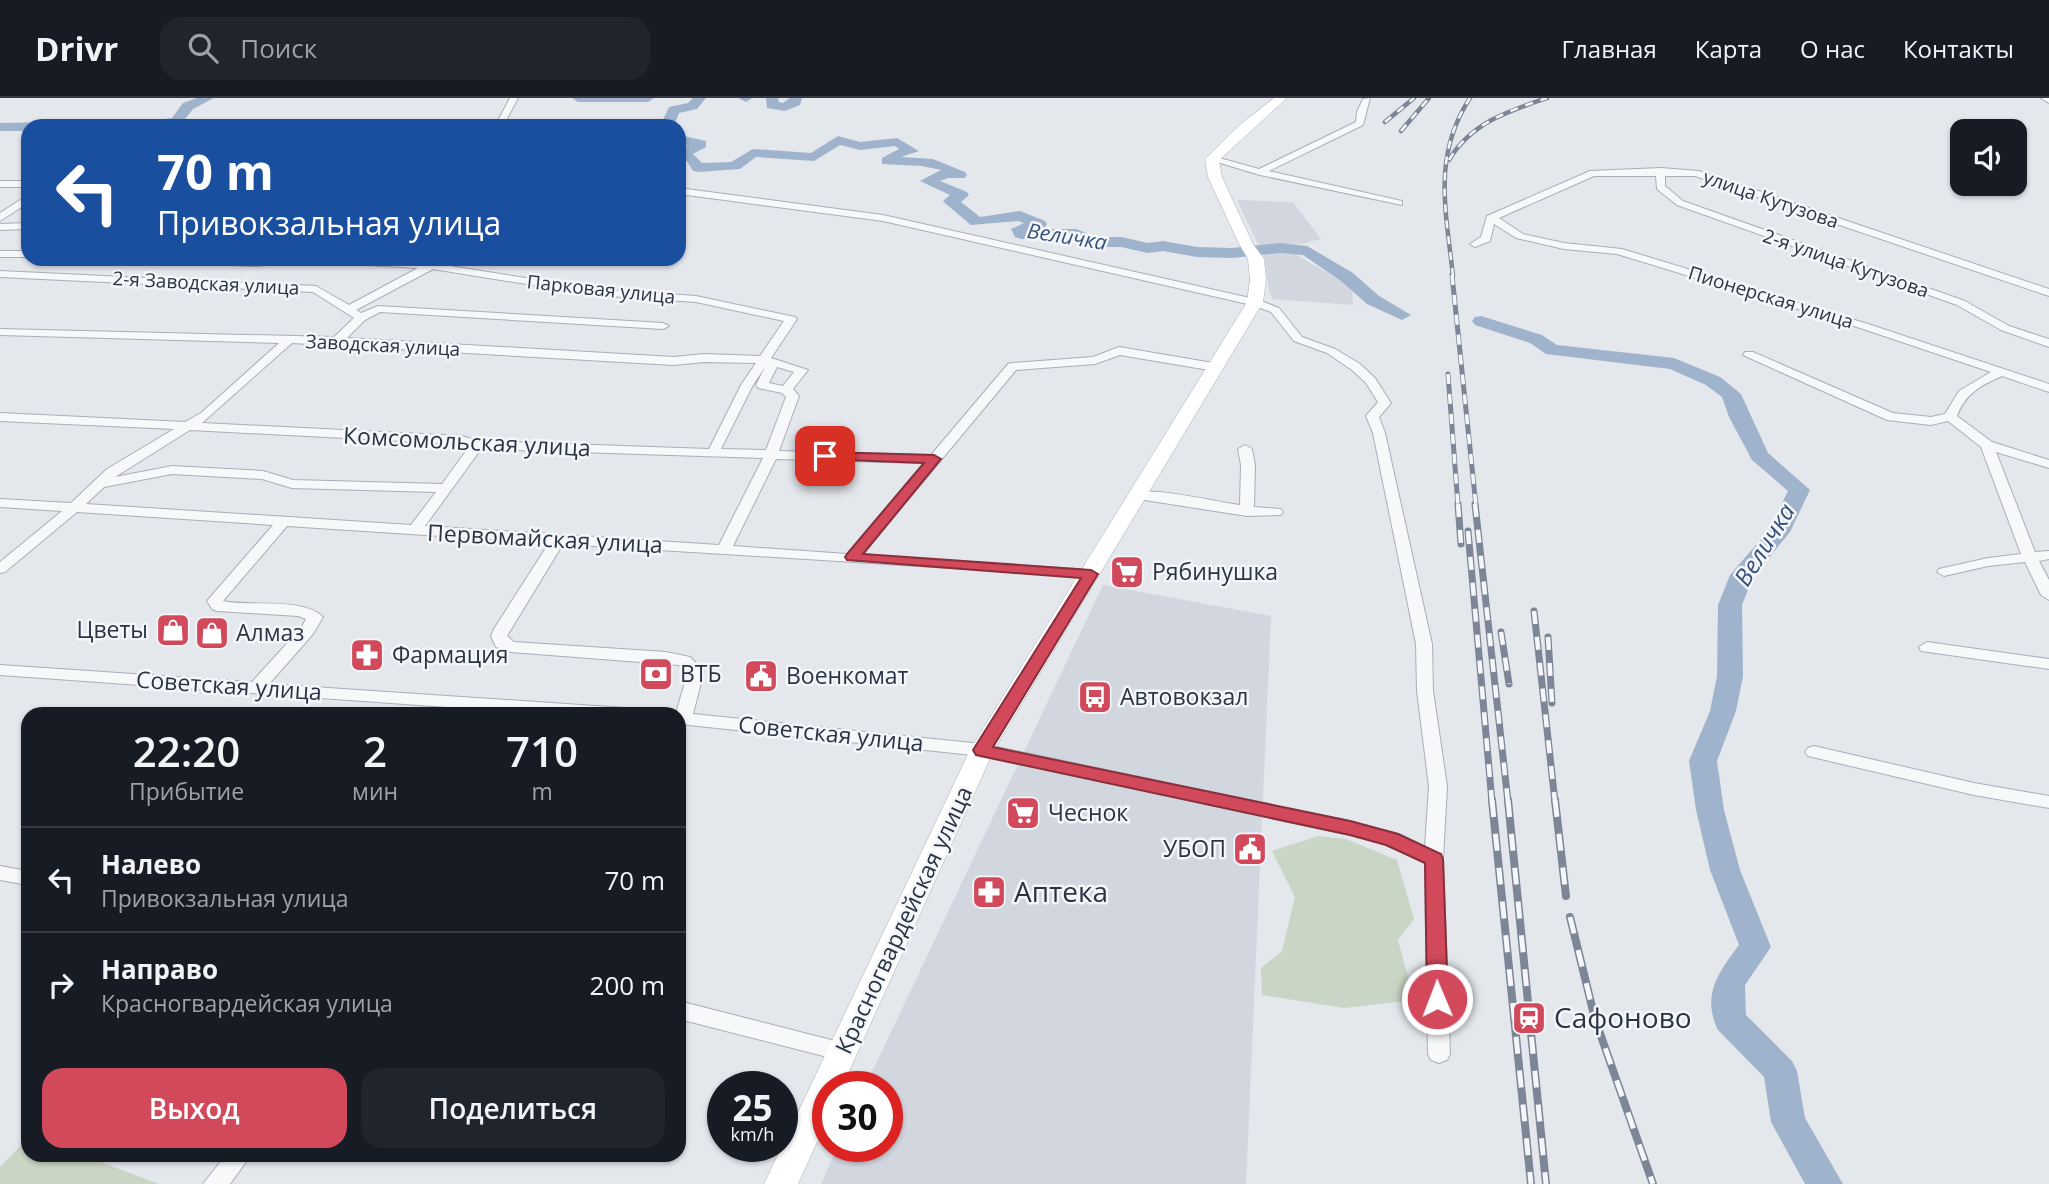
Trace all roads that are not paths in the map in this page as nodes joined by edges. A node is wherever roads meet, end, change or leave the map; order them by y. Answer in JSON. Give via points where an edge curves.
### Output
{"nodes":[{"id":1,"x":514,"y":98,"type":"edge"},
{"id":2,"x":1281,"y":98,"type":"edge"},
{"id":3,"x":1367,"y":99,"type":"edge"},
{"id":4,"x":503,"y":119,"type":"edge"},
{"id":5,"x":1212,"y":159,"type":"junction"},
{"id":6,"x":1661,"y":171,"type":"junction"},
{"id":7,"x":1260,"y":172,"type":"junction"},
{"id":8,"x":0,"y":184,"type":"edge"},
{"id":9,"x":21,"y":184,"type":"edge"},
{"id":10,"x":686,"y":192,"type":"edge"},
{"id":11,"x":21,"y":203,"type":"edge"},
{"id":12,"x":1399,"y":203,"type":"dead end"},
{"id":13,"x":0,"y":218,"type":"edge"},
{"id":14,"x":1491,"y":218,"type":"junction"},
{"id":15,"x":21,"y":226,"type":"edge"},
{"id":16,"x":0,"y":227,"type":"edge"},
{"id":17,"x":1246,"y":244,"type":"joint"},
{"id":18,"x":1475,"y":244,"type":"dead end"},
{"id":19,"x":0,"y":254,"type":"edge"},
{"id":20,"x":21,"y":254,"type":"edge"},
{"id":21,"x":426,"y":266,"type":"edge"},
{"id":22,"x":454,"y":266,"type":"edge"},
{"id":23,"x":0,"y":274,"type":"edge"},
{"id":24,"x":2049,"y":293,"type":"edge"},
{"id":25,"x":1255,"y":302,"type":"junction"},
{"id":26,"x":348,"y":310,"type":"junction"},
{"id":27,"x":361,"y":318,"type":"junction"},
{"id":28,"x":663,"y":326,"type":"dead end"},
{"id":29,"x":0,"y":332,"type":"edge"},
{"id":30,"x":288,"y":341,"type":"junction"},
{"id":31,"x":337,"y":341,"type":"junction"},
{"id":32,"x":2049,"y":343,"type":"edge"},
{"id":33,"x":1749,"y":355,"type":"dead end"},
{"id":34,"x":766,"y":360,"type":"junction"},
{"id":35,"x":1215,"y":367,"type":"junction"},
{"id":36,"x":2002,"y":372,"type":"junction"},
{"id":37,"x":2049,"y":388,"type":"edge"},
{"id":38,"x":786,"y":390,"type":"junction"},
{"id":39,"x":0,"y":417,"type":"edge"},
{"id":40,"x":1950,"y":417,"type":"junction"},
{"id":41,"x":186,"y":426,"type":"junction"},
{"id":42,"x":477,"y":445,"type":"junction"},
{"id":43,"x":1987,"y":445,"type":"junction"},
{"id":44,"x":1245,"y":449,"type":"dead end"},
{"id":45,"x":713,"y":453,"type":"junction"},
{"id":46,"x":771,"y":455,"type":"junction"},
{"id":47,"x":934,"y":459,"type":"junction"},
{"id":48,"x":2049,"y":464,"type":"edge"},
{"id":49,"x":100,"y":484,"type":"junction"},
{"id":50,"x":446,"y":488,"type":"junction"},
{"id":51,"x":1138,"y":495,"type":"junction"},
{"id":52,"x":0,"y":503,"type":"edge"},
{"id":53,"x":74,"y":508,"type":"junction"},
{"id":54,"x":1247,"y":512,"type":"junction"},
{"id":55,"x":1276,"y":513,"type":"dead end"},
{"id":56,"x":282,"y":523,"type":"junction"},
{"id":57,"x":414,"y":531,"type":"junction"},
{"id":58,"x":559,"y":540,"type":"junction"},
{"id":59,"x":724,"y":550,"type":"junction"},
{"id":60,"x":2049,"y":555,"type":"edge"},
{"id":61,"x":852,"y":557,"type":"junction"},
{"id":62,"x":2030,"y":557,"type":"junction"},
{"id":63,"x":0,"y":569,"type":"edge"},
{"id":64,"x":1944,"y":572,"type":"dead end"},
{"id":65,"x":1091,"y":574,"type":"junction"},
{"id":66,"x":2049,"y":595,"type":"edge"},
{"id":67,"x":1927,"y":647,"type":"dead end"},
{"id":68,"x":2049,"y":664,"type":"edge"},
{"id":69,"x":0,"y":670,"type":"edge"},
{"id":70,"x":256,"y":688,"type":"junction"},
{"id":71,"x":526,"y":707,"type":"edge"},
{"id":72,"x":685,"y":707,"type":"edge"},
{"id":73,"x":686,"y":720,"type":"edge"},
{"id":74,"x":982,"y":750,"type":"junction"},
{"id":75,"x":1814,"y":752,"type":"dead end"},
{"id":76,"x":2049,"y":802,"type":"edge"},
{"id":77,"x":1434,"y":859,"type":"junction"},
{"id":78,"x":0,"y":873,"type":"edge"},
{"id":79,"x":21,"y":877,"type":"edge"},
{"id":80,"x":686,"y":1012,"type":"edge"},
{"id":81,"x":843,"y":1052,"type":"junction"},
{"id":82,"x":1439,"y":1055,"type":"dead end"},
{"id":83,"x":234,"y":1162,"type":"edge"},
{"id":84,"x":215,"y":1184,"type":"edge"},
{"id":85,"x":781,"y":1184,"type":"edge"}],
"edges":[{"from":1,"to":4,"type":"street"},
{"from":2,"to":5,"type":"street"},
{"from":3,"to":7,"type":"street","via":[[1360,123]]},
{"from":5,"to":7,"type":"street"},
{"from":5,"to":17,"type":"street","via":[[1215,177]]},
{"from":6,"to":14,"type":"street","name":"улица Кутузова","via":[[1593,173]]},
{"from":6,"to":24,"type":"street","name":"улица Кутузова","via":[[1696,173]]},
{"from":6,"to":32,"type":"street","name":"2-я улица Кутузова","via":[[1660,187],[1680,203],[1961,303],[2006,328]]},
{"from":7,"to":12,"type":"street"},
{"from":8,"to":9,"type":"street"},
{"from":10,"to":25,"type":"street","via":[[883,218]]},
{"from":11,"to":13,"type":"street"},
{"from":14,"to":18,"type":"street","via":[[1486,239]]},
{"from":14,"to":36,"type":"street","name":"Пионерская улица","via":[[1520,236],[1564,246],[1618,250]]},
{"from":15,"to":16,"type":"street"},
{"from":17,"to":25,"type":"street","via":[[1256,260]]},
{"from":19,"to":20,"type":"street"},
{"from":21,"to":26,"type":"street"},
{"from":22,"to":34,"type":"street","name":"Парковая улица","via":[[594,292],[696,299],[792,320]]},
{"from":23,"to":26,"type":"street","name":"2-я Заводская улица","via":[[317,289]]},
{"from":25,"to":35,"type":"street","name":"Красногвардейская улица"},
{"from":25,"to":77,"type":"street","via":[[1275,310],[1298,339],[1331,351],[1356,367],[1385,402],[1372,416],[1424,644],[1425,691],[1438,786]]},
{"from":26,"to":27,"type":"street","name":"2-я Заводская улица"},
{"from":27,"to":28,"type":"street","via":[[378,309]]},
{"from":27,"to":31,"type":"street"},
{"from":29,"to":30,"type":"street","name":"Заводская улица"},
{"from":30,"to":31,"type":"street","name":"Заводская улица"},
{"from":30,"to":41,"type":"street","via":[[205,415]]},
{"from":31,"to":34,"type":"street","name":"Заводская улица","via":[[674,361]]},
{"from":33,"to":40,"type":"street","via":[[1891,417],[1931,421]]},
{"from":34,"to":38,"type":"street","via":[[771,367],[762,384]]},
{"from":34,"to":38,"type":"street","name":"Заводская улица","via":[[802,370]]},
{"from":34,"to":45,"type":"street","via":[[747,385]]},
{"from":35,"to":47,"type":"street","via":[[1119,351],[1095,360],[1012,368]]},
{"from":35,"to":51,"type":"street","name":"Красногвардейская улица"},
{"from":36,"to":37,"type":"street","name":"Пионерская улица"},
{"from":36,"to":40,"type":"street","via":[[1956,400]]},
{"from":38,"to":46,"type":"street","via":[[793,396]]},
{"from":39,"to":41,"type":"street","name":"Комсомольская улица"},
{"from":40,"to":43,"type":"street"},
{"from":41,"to":42,"type":"street","name":"Комсомольская улица","via":[[462,440]]},
{"from":41,"to":49,"type":"street"},
{"from":42,"to":45,"type":"street","name":"Комсомольская улица"},
{"from":42,"to":50,"type":"street"},
{"from":43,"to":48,"type":"street"},
{"from":43,"to":62,"type":"street"},
{"from":44,"to":54,"type":"street"},
{"from":45,"to":46,"type":"street","name":"Комсомольская улица"},
{"from":46,"to":47,"type":"street","name":"Комсомольская улица"},
{"from":46,"to":59,"type":"street"},
{"from":47,"to":61,"type":"street"},
{"from":49,"to":50,"type":"street","via":[[172,470],[263,474],[292,484]]},
{"from":49,"to":53,"type":"street"},
{"from":50,"to":57,"type":"street"},
{"from":51,"to":54,"type":"street"},
{"from":51,"to":65,"type":"street","name":"Красногвардейская улица"},
{"from":52,"to":53,"type":"street","name":"Первомайская улица"},
{"from":53,"to":56,"type":"street","name":"Первомайская улица"},
{"from":53,"to":63,"type":"street"},
{"from":54,"to":55,"type":"street"},
{"from":56,"to":57,"type":"street","name":"Первомайская улица"},
{"from":56,"to":70,"type":"street","via":[[215,601],[223,607],[300,611],[315,617]]},
{"from":57,"to":58,"type":"street","name":"Первомайская улица"},
{"from":58,"to":59,"type":"street","name":"Первомайская улица"},
{"from":58,"to":72,"type":"street","via":[[502,629],[502,643],[684,661],[696,671]]},
{"from":59,"to":61,"type":"street","name":"Первомайская улица"},
{"from":60,"to":62,"type":"street"},
{"from":61,"to":65,"type":"street","name":"Первомайская улица"},
{"from":62,"to":64,"type":"street"},
{"from":62,"to":66,"type":"street"},
{"from":65,"to":74,"type":"street","name":"Красногвардейская улица"},
{"from":67,"to":68,"type":"street"},
{"from":69,"to":70,"type":"street","name":"Советская улица"},
{"from":70,"to":71,"type":"street","name":"Советская улица"},
{"from":73,"to":74,"type":"street","name":"Советская улица"},
{"from":74,"to":77,"type":"street","name":"Советская улица","via":[[1350,828],[1392,839]]},
{"from":74,"to":81,"type":"street","name":"Красногвардейская улица"},
{"from":75,"to":76,"type":"street"},
{"from":77,"to":82,"type":"street"},
{"from":78,"to":79,"type":"street"},
{"from":80,"to":81,"type":"street"},
{"from":81,"to":85,"type":"street","name":"Красногвардейская улица"},
{"from":83,"to":84,"type":"street"}]}
